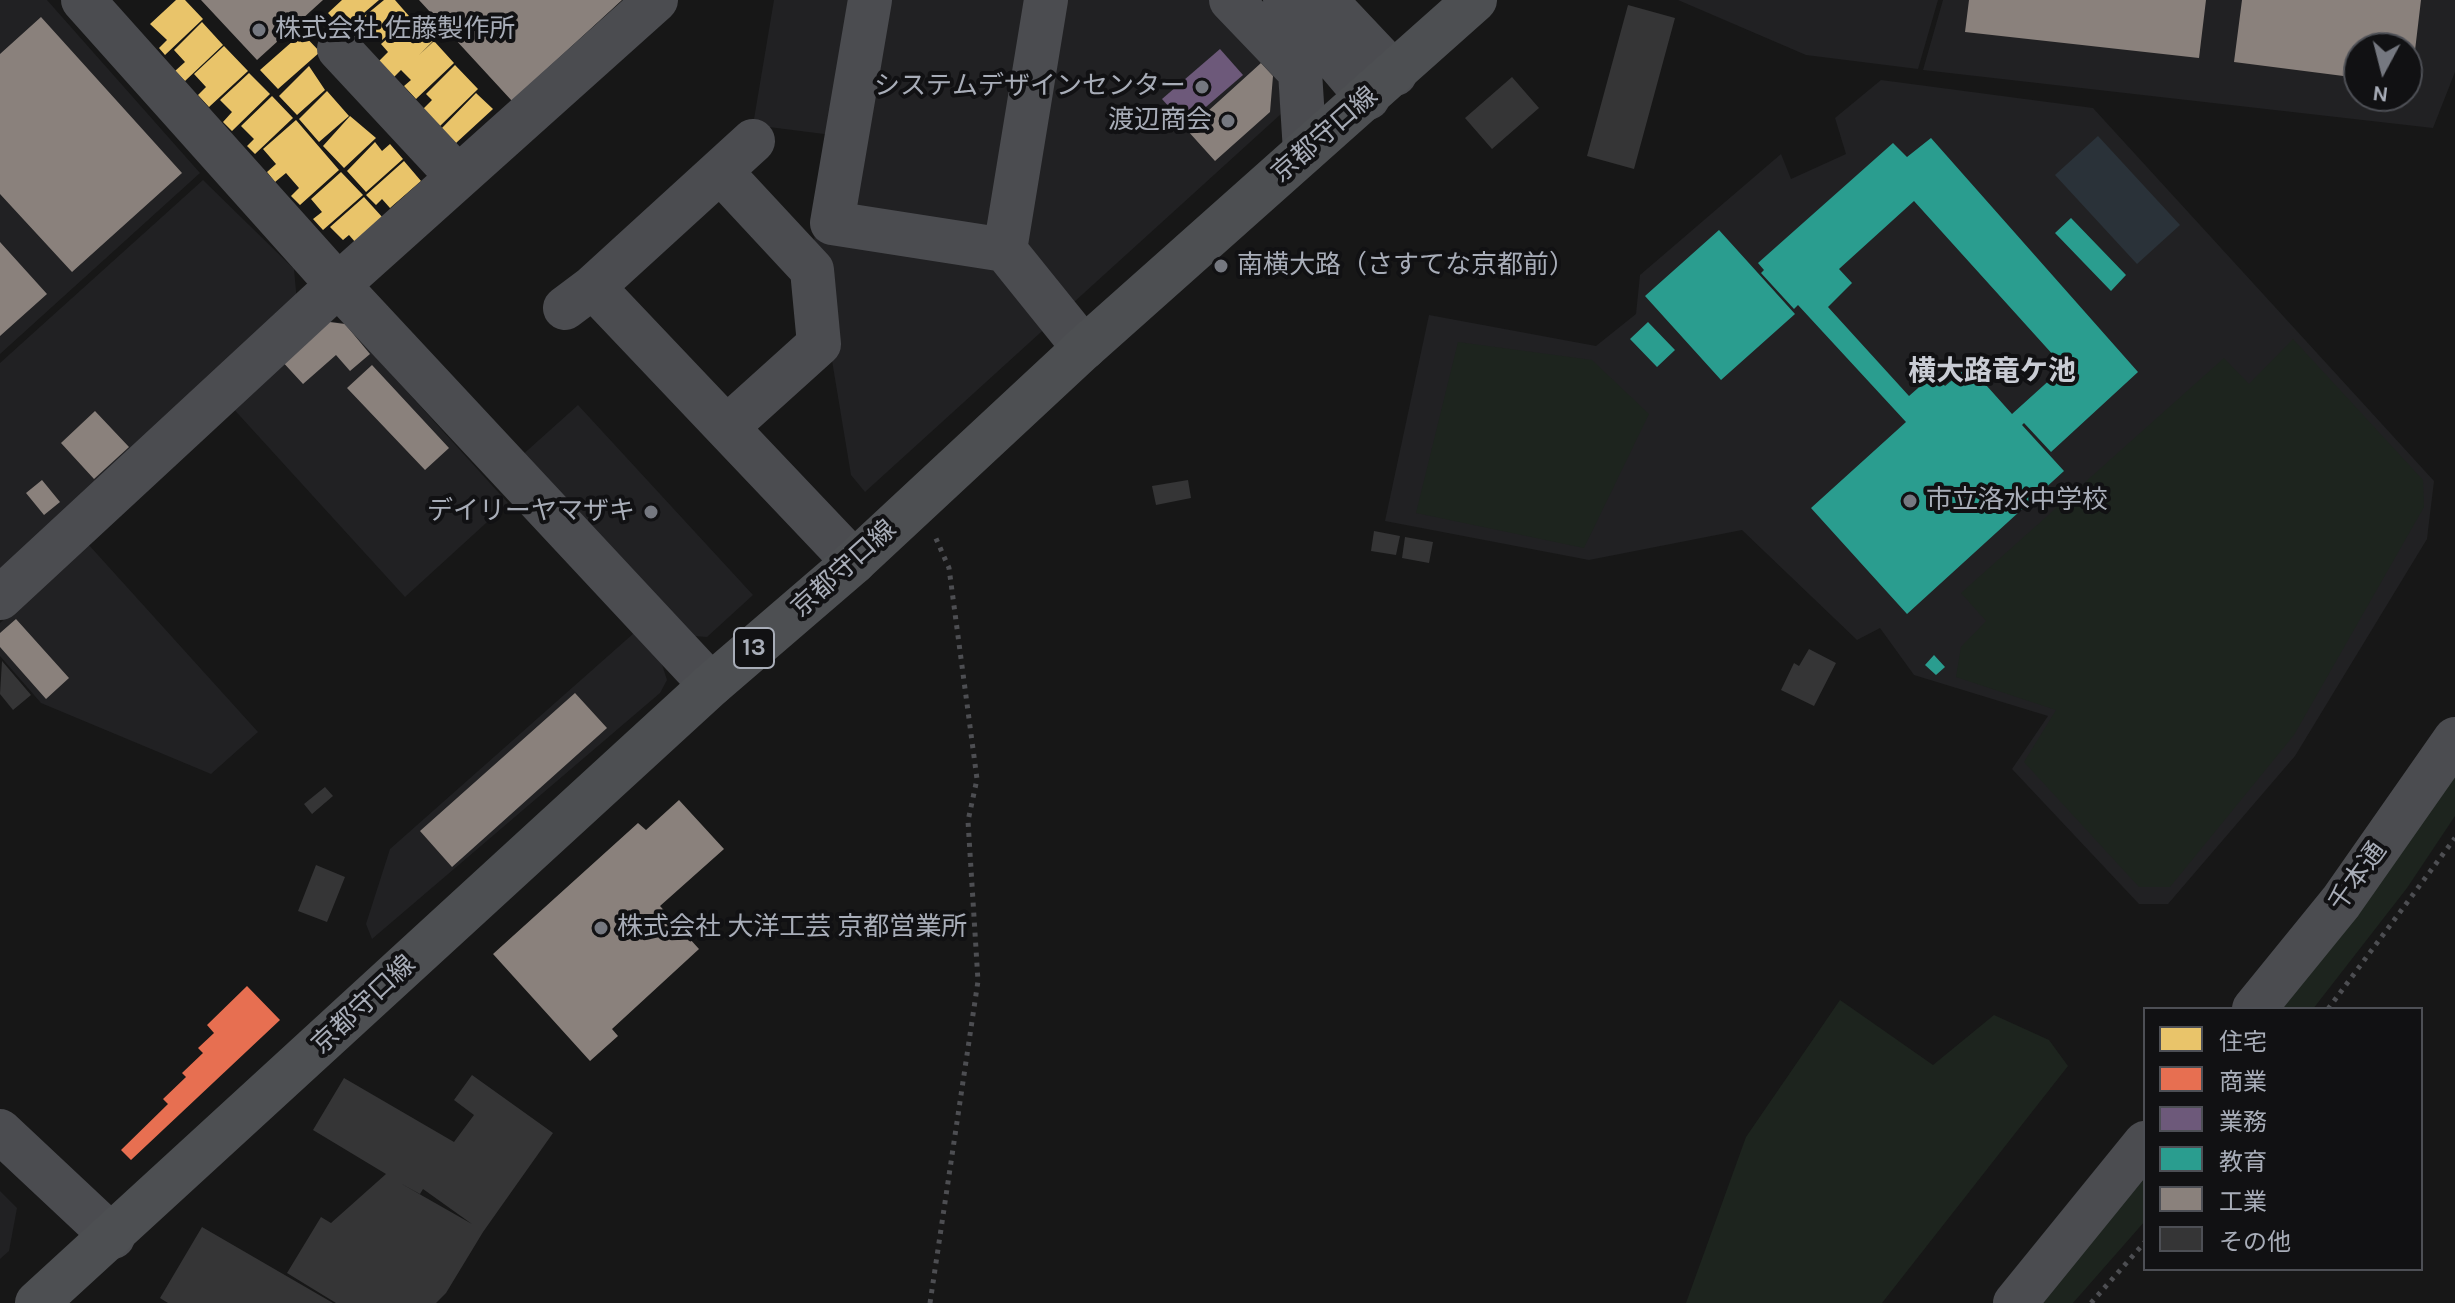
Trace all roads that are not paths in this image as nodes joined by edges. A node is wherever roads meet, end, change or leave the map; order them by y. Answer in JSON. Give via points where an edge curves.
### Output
{"nodes":[{"id":1,"x":83,"y":0,"type":"edge"},
{"id":2,"x":656,"y":0,"type":"edge"},
{"id":3,"x":870,"y":0,"type":"edge"},
{"id":4,"x":1046,"y":0,"type":"edge"},
{"id":5,"x":1231,"y":0,"type":"edge"},
{"id":6,"x":1285,"y":0,"type":"edge"},
{"id":7,"x":1325,"y":0,"type":"edge"},
{"id":8,"x":1475,"y":0,"type":"edge"},
{"id":9,"x":339,"y":49,"type":"dead end"},
{"id":10,"x":1381,"y":86,"type":"junction"},
{"id":11,"x":753,"y":141,"type":"dead end"},
{"id":12,"x":1305,"y":151,"type":"junction"},
{"id":13,"x":720,"y":171,"type":"junction"},
{"id":14,"x":458,"y":177,"type":"junction"},
{"id":15,"x":1005,"y":250,"type":"junction"},
{"id":16,"x":338,"y":285,"type":"junction"},
{"id":17,"x":1084,"y":348,"type":"junction"},
{"id":18,"x":727,"y":427,"type":"junction"},
{"id":19,"x":854,"y":562,"type":"junction"},
{"id":20,"x":0,"y":598,"type":"edge"},
{"id":21,"x":711,"y":685,"type":"junction"},
{"id":22,"x":2455,"y":739,"type":"edge"},
{"id":23,"x":2256,"y":1007,"type":"edge"},
{"id":24,"x":0,"y":1131,"type":"edge"},
{"id":25,"x":2143,"y":1145,"type":"edge"},
{"id":26,"x":113,"y":1237,"type":"junction"},
{"id":27,"x":37,"y":1303,"type":"edge"},
{"id":28,"x":2015,"y":1303,"type":"edge"}],
"edges":[{"from":1,"to":16,"type":"street"},
{"from":2,"to":14,"type":"street"},
{"from":3,"to":15,"type":"street","via":[[832,223]]},
{"from":4,"to":15,"type":"street"},
{"from":5,"to":12,"type":"street","via":[[1300,72]]},
{"from":6,"to":10,"type":"street"},
{"from":7,"to":10,"type":"street"},
{"from":8,"to":10,"type":"main road","name":"京都守口線","number":"13"},
{"from":9,"to":14,"type":"street"},
{"from":10,"to":12,"type":"main road","name":"京都守口線","number":"13"},
{"from":11,"to":13,"type":"street"},
{"from":12,"to":17,"type":"main road","name":"京都守口線","number":"13"},
{"from":13,"to":18,"type":"street","via":[[812,270],[819,344]]},
{"from":13,"to":18,"type":"street","via":[[579,297]]},
{"from":14,"to":16,"type":"street"},
{"from":15,"to":17,"type":"street"},
{"from":16,"to":20,"type":"street"},
{"from":16,"to":21,"type":"street"},
{"from":17,"to":19,"type":"main road","name":"京都守口線","number":"13"},
{"from":18,"to":19,"type":"street"},
{"from":19,"to":21,"type":"main road","name":"京都守口線","number":"13"},
{"from":21,"to":26,"type":"main road","name":"京都守口線","number":"13"},
{"from":22,"to":23,"type":"street","name":"千本通","via":[[2341,902]]},
{"from":24,"to":26,"type":"street"},
{"from":25,"to":28,"type":"street"},
{"from":26,"to":27,"type":"main road","name":"京都守口線","number":"13"}]}
